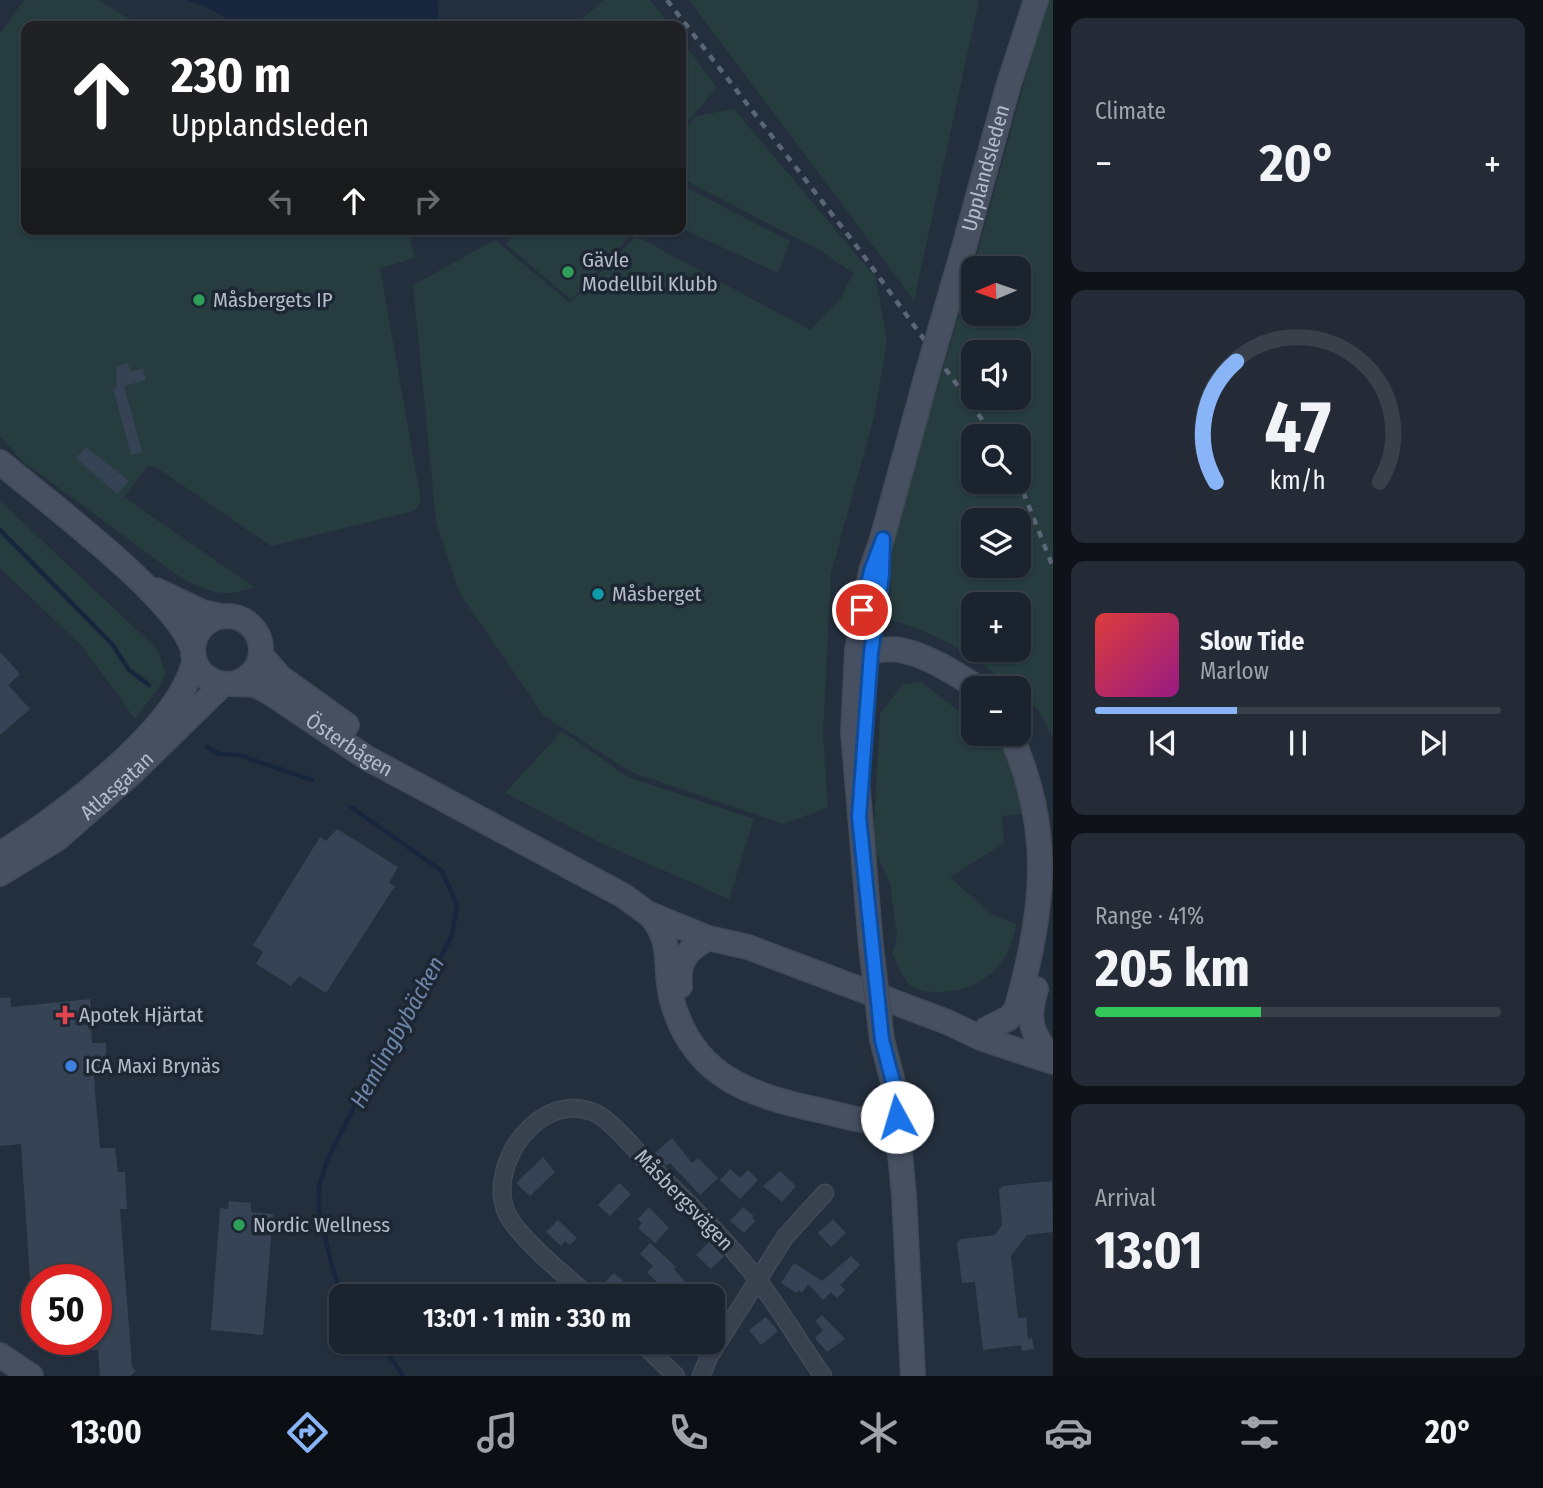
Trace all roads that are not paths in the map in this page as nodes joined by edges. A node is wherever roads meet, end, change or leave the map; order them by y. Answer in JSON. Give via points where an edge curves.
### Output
{"nodes":[{"id":1,"x":1036,"y":0,"type":"edge"},
{"id":2,"x":0,"y":461,"type":"edge"},
{"id":3,"x":144,"y":584,"type":"junction"},
{"id":4,"x":221,"y":617,"type":"junction"},
{"id":5,"x":864,"y":652,"type":"junction"},
{"id":6,"x":194,"y":655,"type":"junction"},
{"id":7,"x":261,"y":656,"type":"junction"},
{"id":8,"x":961,"y":679,"type":"edge"},
{"id":9,"x":228,"y":684,"type":"junction"},
{"id":10,"x":961,"y":691,"type":"edge"},
{"id":11,"x":1019,"y":746,"type":"edge"},
{"id":12,"x":1030,"y":746,"type":"edge"},
{"id":13,"x":1053,"y":793,"type":"edge"},
{"id":14,"x":466,"y":812,"type":"junction"},
{"id":15,"x":0,"y":854,"type":"edge"},
{"id":16,"x":0,"y":874,"type":"edge"},
{"id":17,"x":624,"y":896,"type":"junction"},
{"id":18,"x":647,"y":913,"type":"junction"},
{"id":19,"x":1053,"y":918,"type":"edge"},
{"id":20,"x":708,"y":938,"type":"junction"},
{"id":21,"x":748,"y":947,"type":"junction"},
{"id":22,"x":947,"y":1022,"type":"junction"},
{"id":23,"x":987,"y":1029,"type":"junction"},
{"id":24,"x":1050,"y":1055,"type":"edge"},
{"id":25,"x":891,"y":1117,"type":"junction"},
{"id":26,"x":825,"y":1193,"type":"dead end"},
{"id":27,"x":758,"y":1280,"type":"junction"},
{"id":28,"x":576,"y":1284,"type":"edge"},
{"id":29,"x":653,"y":1354,"type":"edge"},
{"id":30,"x":0,"y":1355,"type":"edge"},
{"id":31,"x":31,"y":1376,"type":"edge"},
{"id":32,"x":676,"y":1376,"type":"edge"},
{"id":33,"x":701,"y":1376,"type":"edge"},
{"id":34,"x":823,"y":1376,"type":"edge"},
{"id":35,"x":913,"y":1376,"type":"edge"}],
"edges":[{"from":1,"to":5,"type":"main road","name":"Upplandsleden","bridge":true,"via":[[883,539],[882,574]]},
{"from":2,"to":3,"type":"main road"},
{"from":3,"to":4,"type":"main road"},
{"from":3,"to":6,"type":"main road","via":[[187,632]]},
{"from":4,"to":6,"type":"main road","via":[[202,627]]},
{"from":4,"to":7,"type":"main road","via":[[232,616],[251,626],[260,639]]},
{"from":5,"to":8,"type":"main road","via":[[909,652]]},
{"from":5,"to":10,"type":"main road","via":[[929,672]]},
{"from":5,"to":25,"type":"main road","name":"Upplandsleden","bridge":true,"via":[[859,817]]},
{"from":6,"to":9,"type":"main road","via":[[210,681]]},
{"from":6,"to":15,"type":"main road","name":"Atlasgatan","via":[[182,691],[158,723],[47,825]]},
{"from":7,"to":9,"type":"main road","via":[[255,670]]},
{"from":7,"to":14,"type":"main road","name":"Österbågen","via":[[280,677]]},
{"from":9,"to":14,"type":"main road","name":"Österbågen","via":[[255,685],[269,692],[368,758]]},
{"from":9,"to":16,"type":"main road","name":"Atlasgatan","via":[[57,839]]},
{"from":11,"to":23,"type":"main road","via":[[1047,805],[1051,879],[1016,1010]]},
{"from":12,"to":13,"type":"main road"},
{"from":14,"to":17,"type":"main road","name":"Österbågen"},
{"from":17,"to":18,"type":"main road","name":"Österbågen"},
{"from":17,"to":21,"type":"main road","name":"Österbågen","via":[[712,928]]},
{"from":18,"to":20,"type":"main road","name":"Österbågen"},
{"from":18,"to":25,"type":"main road","via":[[666,938],[672,1003],[683,1029],[711,1067],[731,1082],[772,1100],[864,1120]]},
{"from":19,"to":24,"type":"main road","via":[[1030,1013],[1031,1026]]},
{"from":20,"to":21,"type":"main road","name":"Österbågen"},
{"from":20,"to":25,"type":"main road","via":[[689,948],[679,976],[692,1025],[719,1059],[756,1084],[871,1105]]},
{"from":21,"to":22,"type":"main road","name":"Österbågen"},
{"from":22,"to":23,"type":"main road","name":"Österbågen"},
{"from":22,"to":24,"type":"main road","name":"Österbågen","via":[[983,1039]]},
{"from":23,"to":24,"type":"main road","name":"Österbågen"},
{"from":25,"to":35,"type":"main road","name":"Upplandsleden"},
{"from":26,"to":27,"type":"street","via":[[786,1237]]},
{"from":27,"to":28,"type":"street","name":"Måsbergsvägen","via":[[650,1164],[594,1112],[560,1109],[531,1125],[501,1176],[505,1211],[522,1234]]},
{"from":27,"to":33,"type":"street"},
{"from":27,"to":34,"type":"street","name":"Måsbergsvägen"},
{"from":29,"to":32,"type":"street"},
{"from":30,"to":31,"type":"main road"}]}
